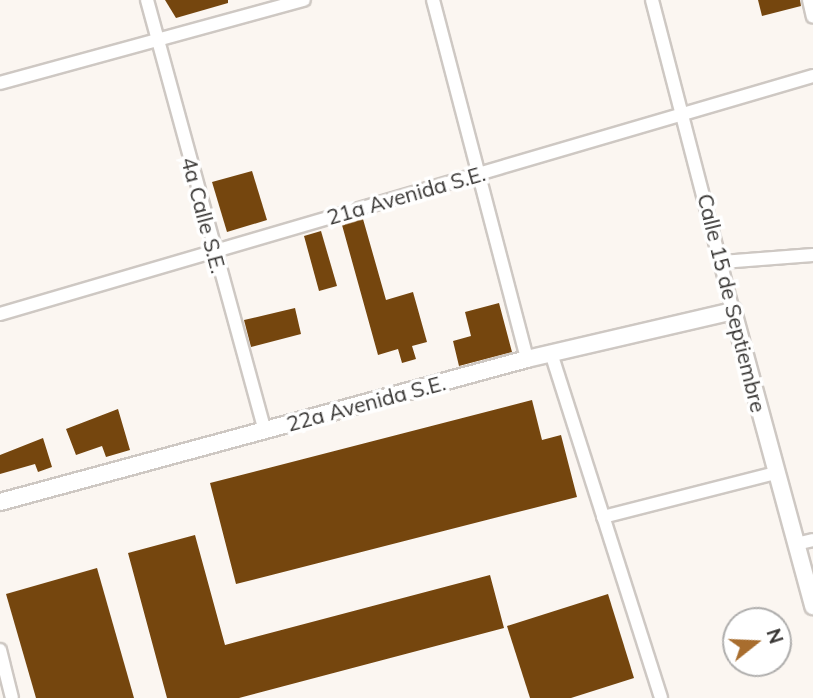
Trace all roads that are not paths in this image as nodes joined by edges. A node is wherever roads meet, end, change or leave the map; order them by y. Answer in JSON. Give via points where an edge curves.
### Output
{"nodes":[{"id":1,"x":147,"y":0,"type":"edge"},
{"id":2,"x":304,"y":0,"type":"edge"},
{"id":3,"x":433,"y":0,"type":"edge"},
{"id":4,"x":652,"y":0,"type":"edge"},
{"id":5,"x":809,"y":0,"type":"edge"},
{"id":6,"x":813,"y":17,"type":"edge"},
{"id":7,"x":157,"y":41,"type":"junction"},
{"id":8,"x":813,"y":76,"type":"edge"},
{"id":9,"x":0,"y":83,"type":"edge"},
{"id":10,"x":682,"y":113,"type":"junction"},
{"id":11,"x":480,"y":174,"type":"junction"},
{"id":12,"x":213,"y":251,"type":"junction"},
{"id":13,"x":813,"y":255,"type":"edge"},
{"id":14,"x":722,"y":262,"type":"junction"},
{"id":15,"x":733,"y":311,"type":"junction"},
{"id":16,"x":0,"y":314,"type":"edge"},
{"id":17,"x":551,"y":353,"type":"junction"},
{"id":18,"x":527,"y":359,"type":"junction"},
{"id":19,"x":265,"y":430,"type":"junction"},
{"id":20,"x":776,"y":473,"type":"junction"},
{"id":21,"x":0,"y":502,"type":"edge"},
{"id":22,"x":603,"y":517,"type":"junction"},
{"id":23,"x":813,"y":540,"type":"edge"},
{"id":24,"x":796,"y":544,"type":"junction"},
{"id":25,"x":813,"y":606,"type":"edge"},
{"id":26,"x":0,"y":650,"type":"edge"},
{"id":27,"x":12,"y":698,"type":"edge"},
{"id":28,"x":661,"y":698,"type":"edge"}],
"edges":[{"from":1,"to":7,"type":"street","name":"4a Calle S.E."},
{"from":2,"to":7,"type":"street"},
{"from":3,"to":11,"type":"street"},
{"from":4,"to":10,"type":"street","name":"Calle 15 de Septiembre"},
{"from":5,"to":6,"type":"street"},
{"from":7,"to":9,"type":"street"},
{"from":7,"to":12,"type":"street","name":"4a Calle S.E."},
{"from":8,"to":10,"type":"street","name":"21a Avenida S.E."},
{"from":10,"to":11,"type":"street","name":"21a Avenida S.E."},
{"from":10,"to":14,"type":"street","name":"Calle 15 de Septiembre"},
{"from":11,"to":12,"type":"street","name":"21a Avenida S.E."},
{"from":11,"to":18,"type":"street"},
{"from":12,"to":16,"type":"street","name":"21a Avenida S.E."},
{"from":12,"to":19,"type":"street","name":"4a Calle S.E."},
{"from":13,"to":14,"type":"street"},
{"from":14,"to":15,"type":"street","name":"Calle 15 de Septiembre"},
{"from":15,"to":17,"type":"street","name":"22a Avenida S.E."},
{"from":15,"to":20,"type":"street","name":"Calle 15 de Septiembre"},
{"from":17,"to":18,"type":"street","name":"22a Avenida S.E."},
{"from":17,"to":22,"type":"street"},
{"from":18,"to":19,"type":"street","name":"22a Avenida S.E."},
{"from":19,"to":21,"type":"street","name":"22a Avenida S.E."},
{"from":20,"to":22,"type":"street"},
{"from":20,"to":24,"type":"street","name":"Calle 15 de Septiembre"},
{"from":22,"to":28,"type":"street"},
{"from":23,"to":24,"type":"street"},
{"from":24,"to":25,"type":"street","name":"Calle 15 de Septiembre"},
{"from":26,"to":27,"type":"street"}]}
